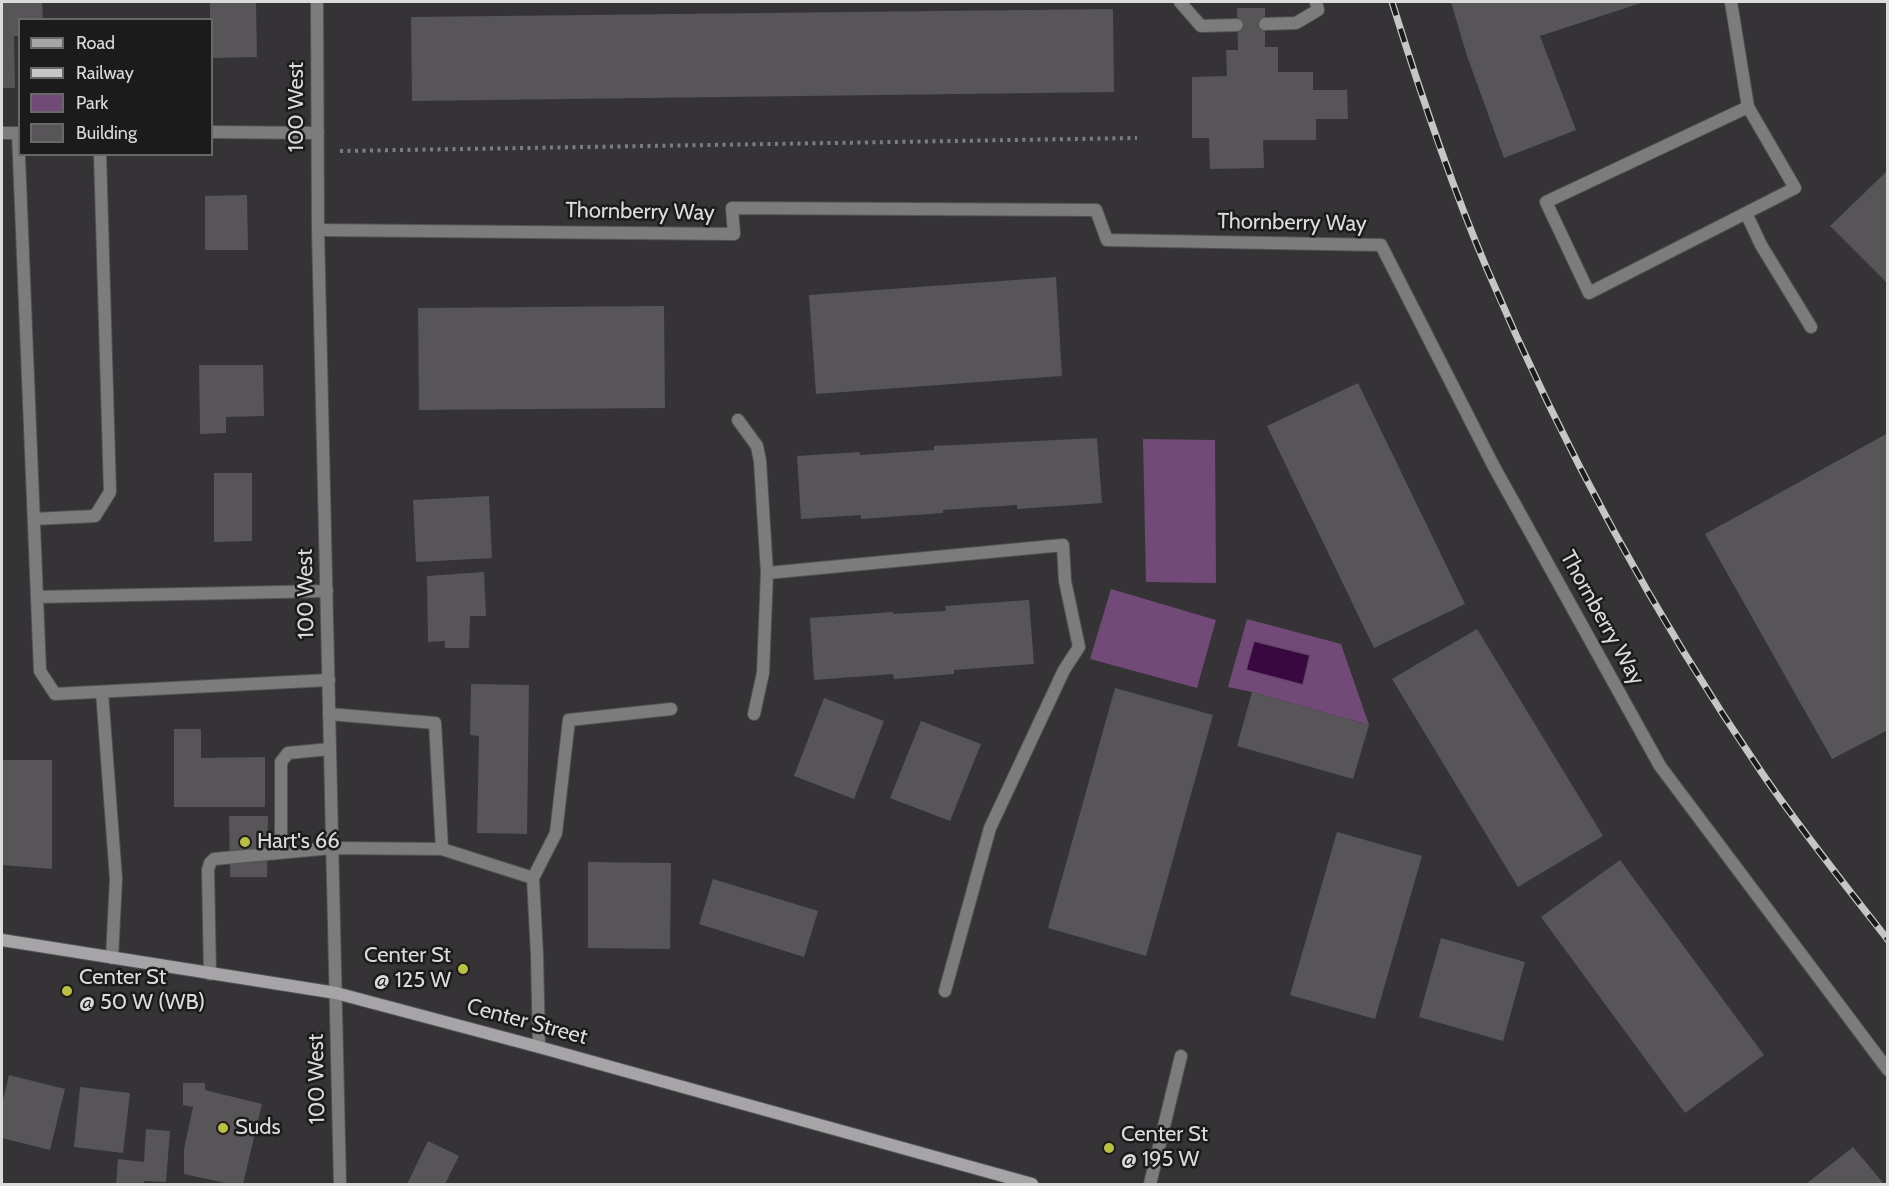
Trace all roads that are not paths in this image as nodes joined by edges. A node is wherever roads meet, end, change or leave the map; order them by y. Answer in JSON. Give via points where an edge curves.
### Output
{"nodes":[{"id":1,"x":317,"y":2,"type":"edge"},
{"id":2,"x":1180,"y":2,"type":"edge"},
{"id":3,"x":1316,"y":2,"type":"edge"},
{"id":4,"x":1731,"y":2,"type":"edge"},
{"id":5,"x":1265,"y":24,"type":"dead end"},
{"id":6,"x":1237,"y":25,"type":"dead end"},
{"id":7,"x":1748,"y":107,"type":"junction"},
{"id":8,"x":213,"y":132,"type":"edge"},
{"id":9,"x":2,"y":133,"type":"edge"},
{"id":10,"x":18,"y":133,"type":"edge"},
{"id":11,"x":318,"y":133,"type":"junction"},
{"id":12,"x":20,"y":156,"type":"edge"},
{"id":13,"x":100,"y":156,"type":"edge"},
{"id":14,"x":1746,"y":213,"type":"junction"},
{"id":15,"x":318,"y":230,"type":"junction"},
{"id":16,"x":1811,"y":327,"type":"dead end"},
{"id":17,"x":738,"y":420,"type":"dead end"},
{"id":18,"x":34,"y":519,"type":"junction"},
{"id":19,"x":767,"y":573,"type":"junction"},
{"id":20,"x":327,"y":591,"type":"junction"},
{"id":21,"x":37,"y":597,"type":"junction"},
{"id":22,"x":329,"y":680,"type":"junction"},
{"id":23,"x":102,"y":692,"type":"junction"},
{"id":24,"x":671,"y":709,"type":"dead end"},
{"id":25,"x":329,"y":714,"type":"junction"},
{"id":26,"x":754,"y":714,"type":"dead end"},
{"id":27,"x":330,"y":749,"type":"junction"},
{"id":28,"x":332,"y":848,"type":"junction"},
{"id":29,"x":442,"y":849,"type":"junction"},
{"id":30,"x":281,"y":852,"type":"junction"},
{"id":31,"x":533,"y":878,"type":"junction"},
{"id":32,"x":2,"y":940,"type":"edge"},
{"id":33,"x":112,"y":958,"type":"junction"},
{"id":34,"x":210,"y":974,"type":"junction"},
{"id":35,"x":945,"y":992,"type":"dead end"},
{"id":36,"x":336,"y":993,"type":"junction"},
{"id":37,"x":539,"y":1047,"type":"junction"},
{"id":38,"x":1181,"y":1056,"type":"dead end"},
{"id":39,"x":1887,"y":1070,"type":"edge"},
{"id":40,"x":340,"y":1185,"type":"edge"},
{"id":41,"x":1032,"y":1185,"type":"edge"},
{"id":42,"x":1150,"y":1185,"type":"edge"}],
"edges":[{"from":1,"to":11,"type":"street","name":"100 West"},
{"from":2,"to":6,"type":"street","via":[[1201,26]]},
{"from":3,"to":5,"type":"street","via":[[1318,10],[1296,23]]},
{"from":4,"to":7,"type":"street"},
{"from":7,"to":14,"type":"street","via":[[1795,188]]},
{"from":7,"to":14,"type":"street","via":[[1546,202],[1589,293]]},
{"from":8,"to":11,"type":"street"},
{"from":9,"to":10,"type":"street"},
{"from":11,"to":15,"type":"street","name":"100 West"},
{"from":12,"to":18,"type":"street"},
{"from":13,"to":18,"type":"street","via":[[110,492],[95,516]]},
{"from":14,"to":16,"type":"street"},
{"from":15,"to":20,"type":"street","name":"100 West"},
{"from":15,"to":39,"type":"street","name":"Thornberry Way","via":[[734,234],[732,208],[1096,210],[1107,240],[1381,245],[1493,465],[1660,765]]},
{"from":17,"to":19,"type":"street","via":[[757,446],[760,461]]},
{"from":18,"to":21,"type":"street"},
{"from":19,"to":26,"type":"street","via":[[764,673]]},
{"from":19,"to":35,"type":"street","via":[[1063,545],[1065,580],[1079,647],[1064,670],[990,828]]},
{"from":20,"to":21,"type":"street"},
{"from":20,"to":22,"type":"street","name":"100 West"},
{"from":21,"to":23,"type":"street","via":[[40,671],[56,694]]},
{"from":22,"to":23,"type":"street"},
{"from":22,"to":25,"type":"street","name":"100 West"},
{"from":23,"to":33,"type":"street","via":[[116,879]]},
{"from":24,"to":31,"type":"street","via":[[569,720],[556,833]]},
{"from":25,"to":27,"type":"street","name":"100 West"},
{"from":25,"to":29,"type":"street","via":[[435,723]]},
{"from":27,"to":28,"type":"street","name":"100 West"},
{"from":27,"to":30,"type":"street","via":[[288,753],[281,762]]},
{"from":28,"to":29,"type":"street"},
{"from":28,"to":30,"type":"street"},
{"from":28,"to":36,"type":"street","name":"100 West"},
{"from":29,"to":31,"type":"street"},
{"from":30,"to":34,"type":"street","via":[[214,859],[210,863]]},
{"from":31,"to":37,"type":"street"},
{"from":32,"to":33,"type":"main road","name":"Center Street"},
{"from":33,"to":34,"type":"main road","name":"Center Street"},
{"from":34,"to":36,"type":"main road","name":"Center Street"},
{"from":36,"to":37,"type":"main road","name":"Center Street"},
{"from":36,"to":40,"type":"street","name":"100 West"},
{"from":37,"to":41,"type":"main road","name":"Center Street"},
{"from":38,"to":42,"type":"street"}]}
